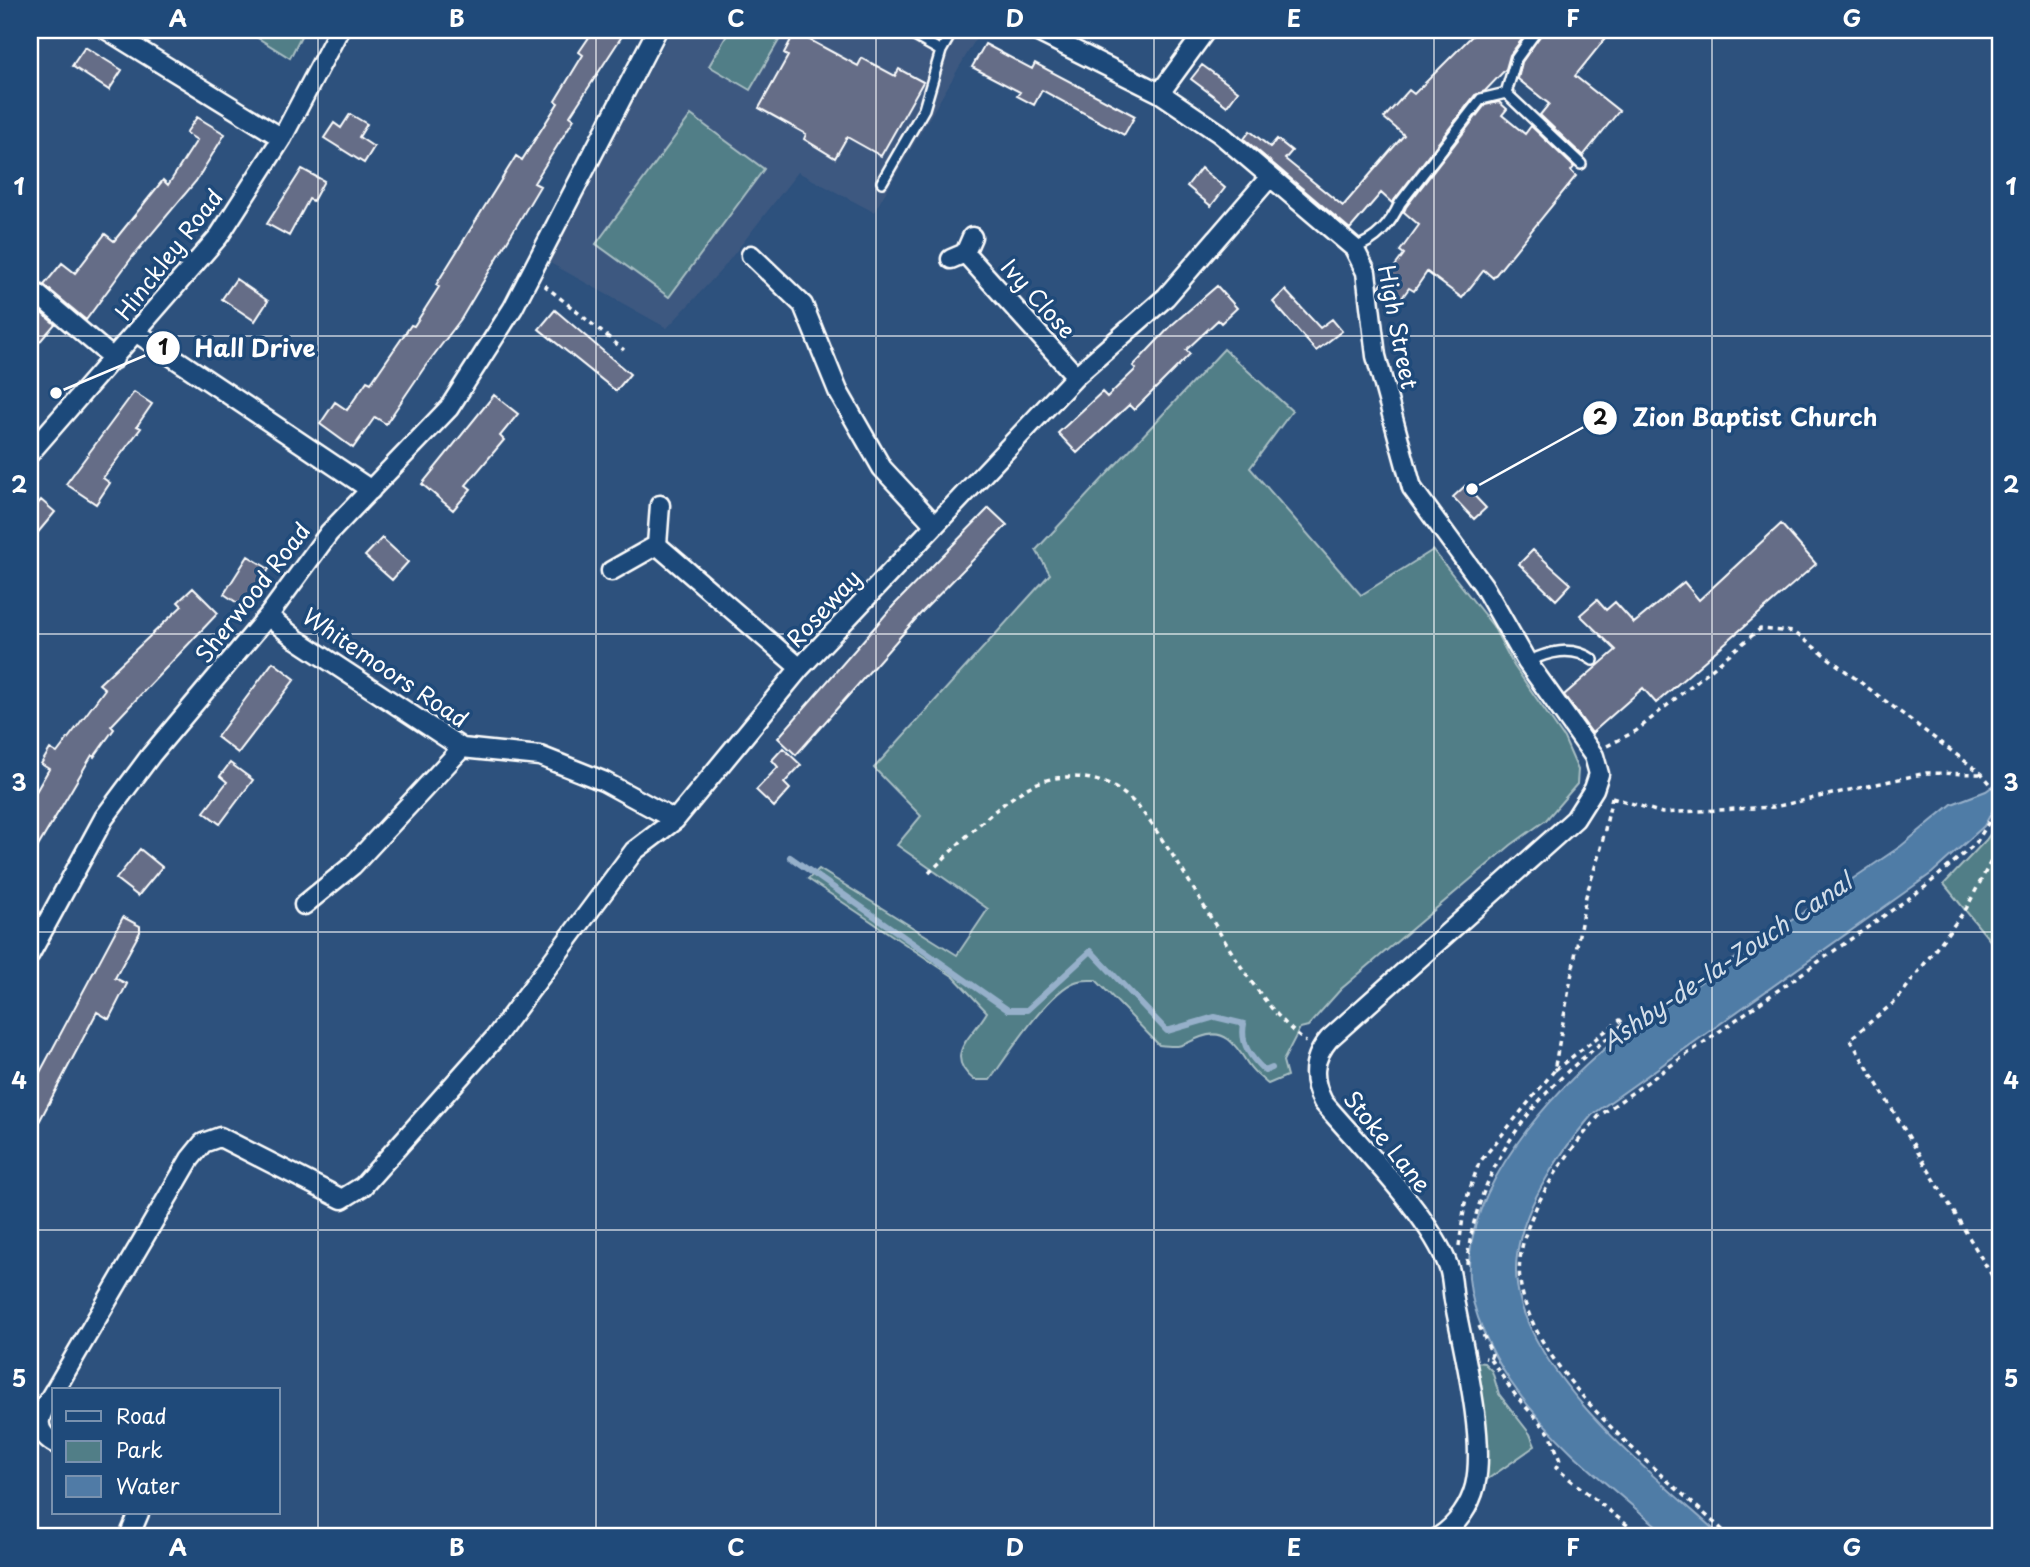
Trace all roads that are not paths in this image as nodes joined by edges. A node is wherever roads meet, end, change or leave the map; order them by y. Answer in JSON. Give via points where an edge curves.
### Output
{"nodes":[{"id":1,"x":107,"y":30,"type":"edge"},
{"id":2,"x":339,"y":30,"type":"edge"},
{"id":3,"x":656,"y":30,"type":"edge"},
{"id":4,"x":904,"y":30,"type":"edge"},
{"id":5,"x":953,"y":30,"type":"edge"},
{"id":6,"x":1034,"y":30,"type":"edge"},
{"id":7,"x":1206,"y":30,"type":"edge"},
{"id":8,"x":1537,"y":30,"type":"edge"},
{"id":9,"x":941,"y":51,"type":"junction"},
{"id":10,"x":1160,"y":93,"type":"junction"},
{"id":11,"x":1506,"y":93,"type":"junction"},
{"id":12,"x":282,"y":138,"type":"junction"},
{"id":13,"x":1581,"y":164,"type":"dead end"},
{"id":14,"x":1269,"y":178,"type":"junction"},
{"id":15,"x":882,"y":182,"type":"dead end"},
{"id":16,"x":1354,"y":248,"type":"junction"},
{"id":17,"x":963,"y":250,"type":"dead end"},
{"id":18,"x":751,"y":255,"type":"dead end"},
{"id":19,"x":30,"y":288,"type":"edge"},
{"id":20,"x":137,"y":333,"type":"junction"},
{"id":21,"x":114,"y":359,"type":"junction"},
{"id":22,"x":1076,"y":376,"type":"junction"},
{"id":23,"x":30,"y":453,"type":"edge"},
{"id":24,"x":371,"y":490,"type":"junction"},
{"id":25,"x":660,"y":505,"type":"dead end"},
{"id":26,"x":934,"y":524,"type":"junction"},
{"id":27,"x":657,"y":545,"type":"junction"},
{"id":28,"x":611,"y":571,"type":"dead end"},
{"id":29,"x":268,"y":616,"type":"junction"},
{"id":30,"x":1593,"y":660,"type":"dead end"},
{"id":31,"x":1527,"y":662,"type":"junction"},
{"id":32,"x":800,"y":668,"type":"junction"},
{"id":33,"x":462,"y":748,"type":"junction"},
{"id":34,"x":675,"y":820,"type":"junction"},
{"id":35,"x":304,"y":905,"type":"dead end"},
{"id":36,"x":30,"y":954,"type":"edge"},
{"id":37,"x":1318,"y":1051,"type":"joint"},
{"id":38,"x":57,"y":1388,"type":"edge"},
{"id":39,"x":52,"y":1396,"type":"edge"},
{"id":40,"x":52,"y":1441,"type":"edge"},
{"id":41,"x":139,"y":1514,"type":"edge"},
{"id":42,"x":131,"y":1532,"type":"dead end"},
{"id":43,"x":1439,"y":1537,"type":"edge"}],
"edges":[{"from":1,"to":12,"type":"street"},
{"from":2,"to":12,"type":"street","name":"Hinckley Road"},
{"from":3,"to":24,"type":"street","name":"Sherwood Road","via":[[513,308],[449,408]]},
{"from":4,"to":9,"type":"lane"},
{"from":5,"to":9,"type":"lane"},
{"from":6,"to":10,"type":"street","name":"High Street"},
{"from":7,"to":10,"type":"street"},
{"from":8,"to":11,"type":"lane","via":[[1516,59]]},
{"from":9,"to":15,"type":"lane","via":[[924,109]]},
{"from":10,"to":14,"type":"street","name":"High Street","via":[[1219,134]]},
{"from":11,"to":13,"type":"lane"},
{"from":11,"to":16,"type":"lane","via":[[1481,99],[1400,203],[1391,222],[1370,242]]},
{"from":12,"to":20,"type":"street","name":"Hinckley Road","via":[[219,236]]},
{"from":14,"to":16,"type":"street","name":"High Street"},
{"from":14,"to":22,"type":"street","name":"Roseway","via":[[1166,297]]},
{"from":16,"to":31,"type":"street","name":"High Street","via":[[1366,272],[1376,356],[1412,488],[1483,585]]},
{"from":17,"to":22,"type":"street","name":"Ivy Close"},
{"from":18,"to":26,"type":"street","via":[[803,305],[838,391],[882,468]]},
{"from":19,"to":21,"type":"street"},
{"from":20,"to":21,"type":"street","name":"Hinckley Road"},
{"from":20,"to":24,"type":"street"},
{"from":21,"to":23,"type":"street","name":"Hinckley Road"},
{"from":22,"to":26,"type":"street","name":"Roseway"},
{"from":24,"to":29,"type":"street","name":"Sherwood Road","via":[[329,533]]},
{"from":25,"to":27,"type":"street"},
{"from":26,"to":32,"type":"street","name":"Roseway"},
{"from":27,"to":28,"type":"street"},
{"from":27,"to":32,"type":"street"},
{"from":29,"to":33,"type":"street","name":"Whitemoors Road"},
{"from":29,"to":36,"type":"street","name":"Sherwood Road","via":[[162,741],[104,818]]},
{"from":30,"to":31,"type":"lane","via":[[1573,652],[1548,652]]},
{"from":31,"to":37,"type":"street","name":"High Street","via":[[1594,756],[1599,774],[1594,789],[1575,819]]},
{"from":32,"to":34,"type":"street","name":"Roseway"},
{"from":33,"to":34,"type":"street","name":"Whitemoors Road","via":[[540,756],[603,781]]},
{"from":33,"to":35,"type":"street","via":[[353,865]]},
{"from":34,"to":38,"type":"street","name":"Roseway","via":[[634,851],[494,1039],[363,1186],[342,1199],[220,1137],[203,1143]]},
{"from":37,"to":43,"type":"street","name":"Stoke Lane","via":[[1314,1083],[1324,1102],[1428,1231],[1449,1269],[1474,1415],[1476,1461],[1475,1485],[1467,1504],[1459,1520]]},
{"from":39,"to":40,"type":"street","via":[[38,1419],[39,1429]]},
{"from":41,"to":42,"type":"street"}]}
